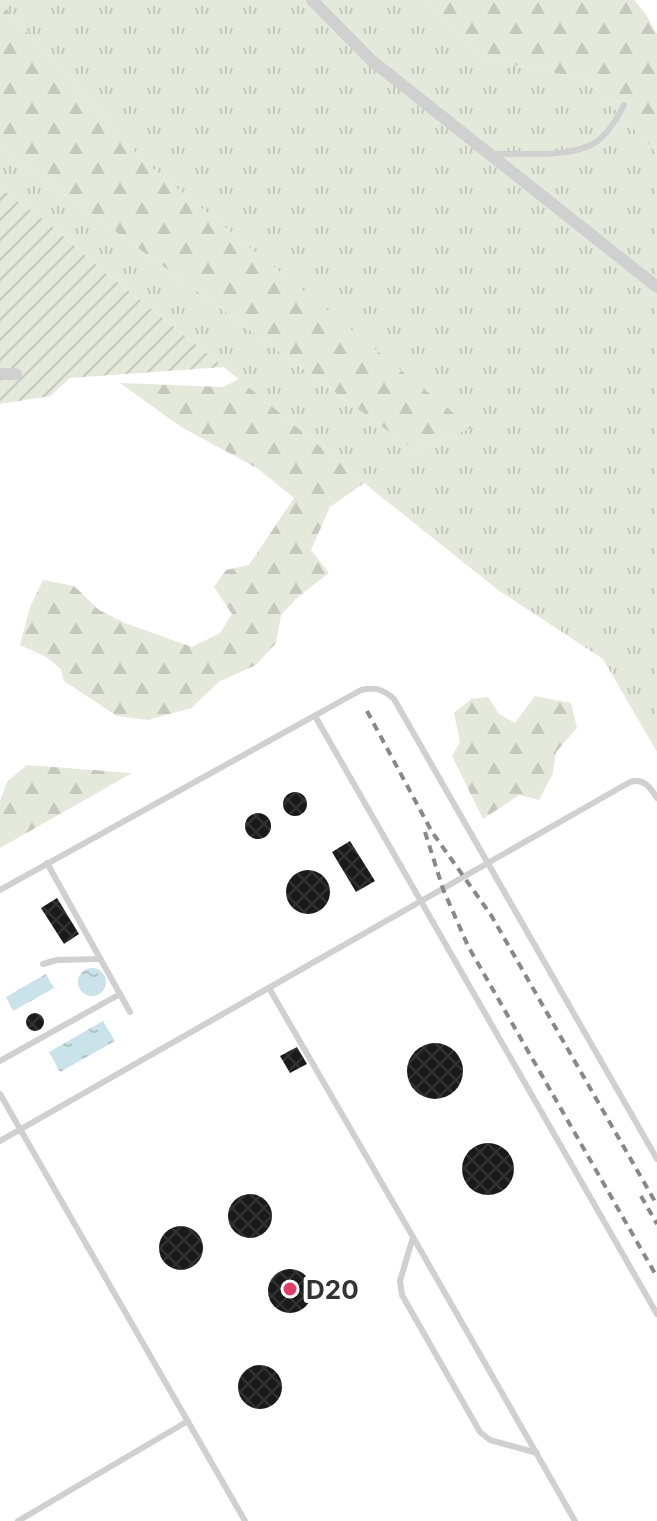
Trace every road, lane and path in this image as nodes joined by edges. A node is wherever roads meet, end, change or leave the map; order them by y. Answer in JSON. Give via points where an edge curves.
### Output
{"nodes":[{"id":1,"x":312,"y":0,"type":"edge"},
{"id":2,"x":624,"y":105,"type":"dead end"},
{"id":3,"x":491,"y":154,"type":"junction"},
{"id":4,"x":657,"y":287,"type":"edge"},
{"id":5,"x":0,"y":374,"type":"edge"},
{"id":6,"x":16,"y":374,"type":"dead end"},
{"id":7,"x":315,"y":716,"type":"junction"},
{"id":8,"x":657,"y":798,"type":"edge"},
{"id":9,"x":47,"y":863,"type":"junction"},
{"id":10,"x":488,"y":863,"type":"junction"},
{"id":11,"x":0,"y":890,"type":"edge"},
{"id":12,"x":421,"y":901,"type":"junction"},
{"id":13,"x":100,"y":959,"type":"junction"},
{"id":14,"x":43,"y":964,"type":"dead end"},
{"id":15,"x":269,"y":988,"type":"junction"},
{"id":16,"x":120,"y":994,"type":"junction"},
{"id":17,"x":130,"y":1012,"type":"dead end"},
{"id":18,"x":0,"y":1061,"type":"edge"},
{"id":19,"x":0,"y":1094,"type":"edge"},
{"id":20,"x":20,"y":1129,"type":"junction"},
{"id":21,"x":0,"y":1141,"type":"edge"},
{"id":22,"x":657,"y":1159,"type":"edge"},
{"id":23,"x":413,"y":1237,"type":"junction"},
{"id":24,"x":657,"y":1314,"type":"edge"},
{"id":25,"x":188,"y":1421,"type":"junction"},
{"id":26,"x":537,"y":1453,"type":"junction"},
{"id":27,"x":18,"y":1521,"type":"edge"},
{"id":28,"x":245,"y":1521,"type":"edge"},
{"id":29,"x":575,"y":1521,"type":"edge"}],
"edges":[{"from":1,"to":3,"type":"street","via":[[371,60]]},
{"from":2,"to":3,"type":"lane","via":[[594,143],[567,153]]},
{"from":3,"to":4,"type":"street"},
{"from":5,"to":6,"type":"street"},
{"from":7,"to":9,"type":"lane"},
{"from":7,"to":10,"type":"lane","via":[[361,690],[384,691],[394,699]]},
{"from":7,"to":12,"type":"lane"},
{"from":8,"to":10,"type":"lane","via":[[646,783],[630,782]]},
{"from":9,"to":11,"type":"lane"},
{"from":9,"to":13,"type":"lane"},
{"from":10,"to":12,"type":"lane"},
{"from":10,"to":22,"type":"lane"},
{"from":12,"to":15,"type":"lane"},
{"from":12,"to":24,"type":"lane"},
{"from":13,"to":14,"type":"lane"},
{"from":13,"to":16,"type":"lane"},
{"from":15,"to":20,"type":"lane"},
{"from":15,"to":23,"type":"lane"},
{"from":16,"to":17,"type":"lane"},
{"from":16,"to":18,"type":"lane"},
{"from":19,"to":20,"type":"lane"},
{"from":20,"to":21,"type":"lane"},
{"from":20,"to":25,"type":"lane"},
{"from":23,"to":26,"type":"lane"},
{"from":23,"to":26,"type":"lane","via":[[400,1281],[402,1295],[480,1432],[490,1440]]},
{"from":25,"to":27,"type":"lane"},
{"from":25,"to":28,"type":"lane"},
{"from":26,"to":29,"type":"lane"}]}
